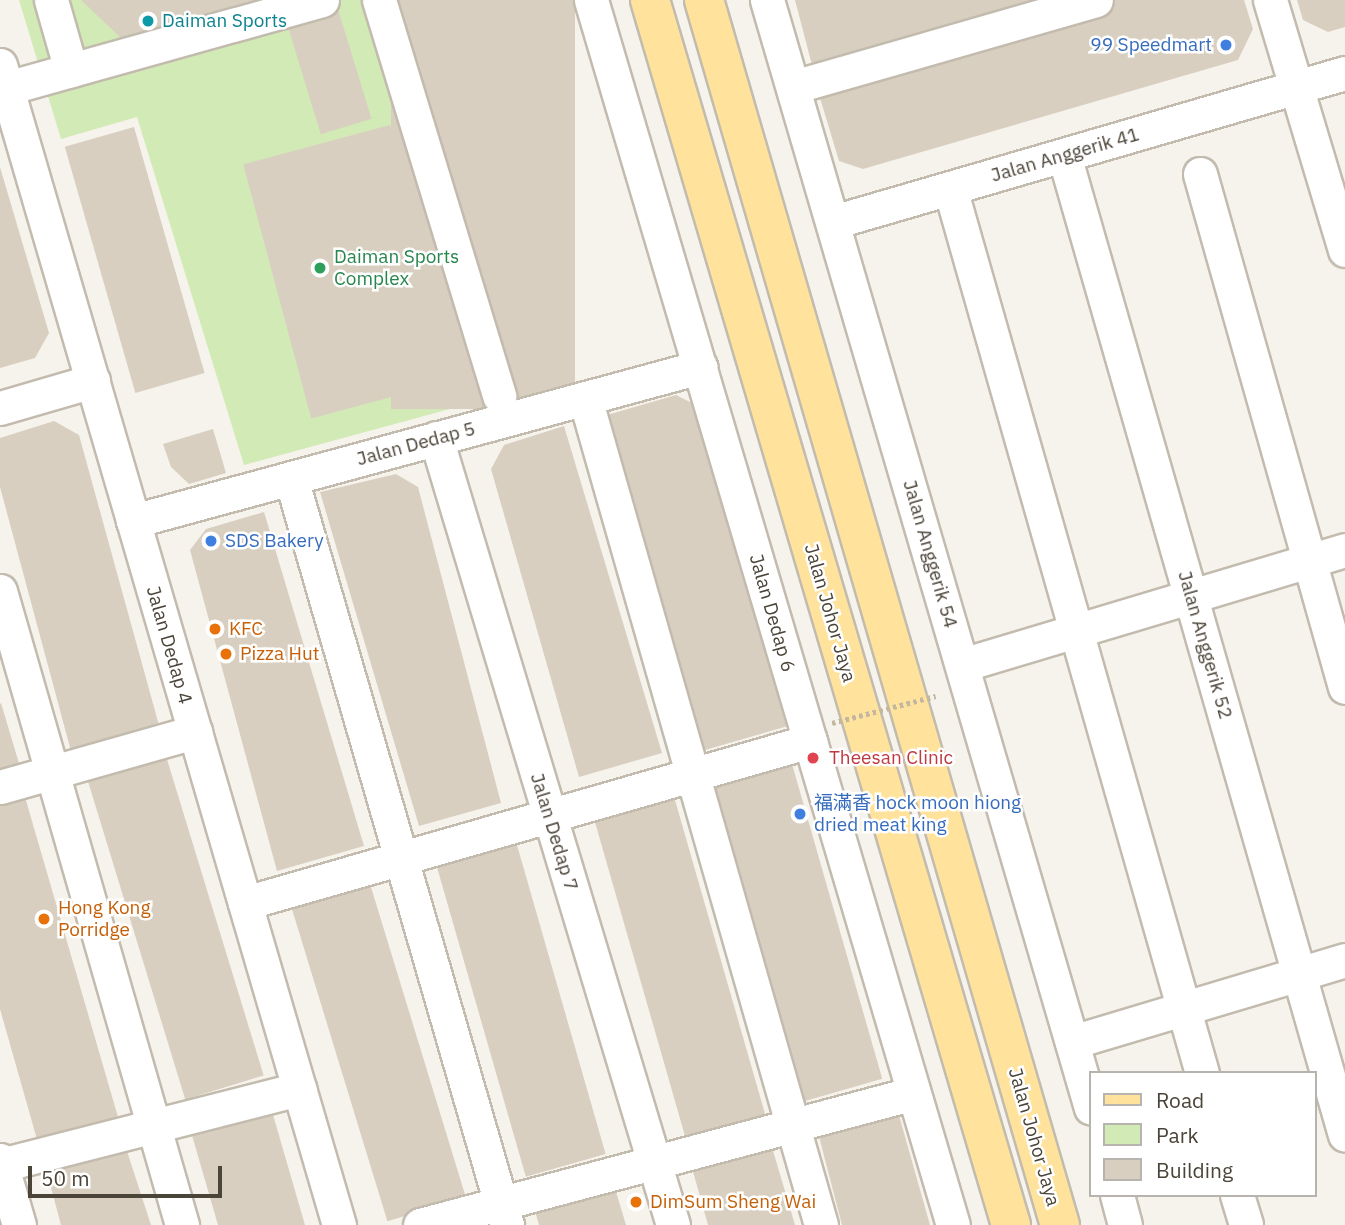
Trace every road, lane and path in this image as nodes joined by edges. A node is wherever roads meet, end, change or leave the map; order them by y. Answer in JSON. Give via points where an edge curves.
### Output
{"nodes":[{"id":1,"x":51,"y":0,"type":"edge"},
{"id":2,"x":322,"y":0,"type":"edge"},
{"id":3,"x":379,"y":0,"type":"edge"},
{"id":4,"x":591,"y":0,"type":"edge"},
{"id":5,"x":650,"y":0,"type":"edge"},
{"id":6,"x":704,"y":0,"type":"edge"},
{"id":7,"x":767,"y":0,"type":"edge"},
{"id":8,"x":1096,"y":0,"type":"edge"},
{"id":9,"x":1270,"y":0,"type":"edge"},
{"id":10,"x":71,"y":70,"type":"junction"},
{"id":11,"x":1345,"y":73,"type":"edge"},
{"id":12,"x":3,"y":76,"type":"edge"},
{"id":13,"x":793,"y":87,"type":"junction"},
{"id":14,"x":1298,"y":87,"type":"junction"},
{"id":15,"x":1065,"y":155,"type":"junction"},
{"id":16,"x":1200,"y":174,"type":"dead end"},
{"id":17,"x":950,"y":188,"type":"junction"},
{"id":18,"x":833,"y":222,"type":"junction"},
{"id":19,"x":1345,"y":250,"type":"edge"},
{"id":20,"x":699,"y":366,"type":"junction"},
{"id":21,"x":93,"y":381,"type":"junction"},
{"id":22,"x":499,"y":396,"type":"dead end"},
{"id":23,"x":585,"y":398,"type":"junction"},
{"id":24,"x":0,"y":408,"type":"edge"},
{"id":25,"x":436,"y":438,"type":"junction"},
{"id":26,"x":291,"y":478,"type":"junction"},
{"id":27,"x":133,"y":521,"type":"junction"},
{"id":28,"x":1345,"y":550,"type":"edge"},
{"id":29,"x":1309,"y":561,"type":"junction"},
{"id":30,"x":0,"y":591,"type":"edge"},
{"id":31,"x":1191,"y":596,"type":"junction"},
{"id":32,"x":1076,"y":631,"type":"junction"},
{"id":33,"x":962,"y":665,"type":"junction"},
{"id":34,"x":1345,"y":687,"type":"edge"},
{"id":35,"x":936,"y":696,"type":"dead end"},
{"id":36,"x":195,"y":732,"type":"junction"},
{"id":37,"x":821,"y":732,"type":"junction"},
{"id":38,"x":52,"y":771,"type":"junction"},
{"id":39,"x":692,"y":775,"type":"junction"},
{"id":40,"x":0,"y":787,"type":"edge"},
{"id":41,"x":549,"y":816,"type":"junction"},
{"id":42,"x":401,"y":858,"type":"junction"},
{"id":43,"x":245,"y":903,"type":"junction"},
{"id":44,"x":1345,"y":960,"type":"edge"},
{"id":45,"x":1299,"y":974,"type":"junction"},
{"id":46,"x":1184,"y":1008,"type":"junction"},
{"id":47,"x":1072,"y":1042,"type":"junction"},
{"id":48,"x":1201,"y":1071,"type":"edge"},
{"id":49,"x":299,"y":1089,"type":"junction"},
{"id":50,"x":914,"y":1093,"type":"junction"},
{"id":51,"x":1090,"y":1105,"type":"edge"},
{"id":52,"x":153,"y":1124,"type":"junction"},
{"id":53,"x":792,"y":1125,"type":"junction"},
{"id":54,"x":1345,"y":1135,"type":"edge"},
{"id":55,"x":1,"y":1162,"type":"edge"},
{"id":56,"x":654,"y":1162,"type":"junction"},
{"id":57,"x":1117,"y":1197,"type":"edge"},
{"id":58,"x":1238,"y":1197,"type":"edge"},
{"id":59,"x":504,"y":1214,"type":"edge"},
{"id":60,"x":19,"y":1225,"type":"edge"},
{"id":61,"x":182,"y":1225,"type":"edge"},
{"id":62,"x":339,"y":1225,"type":"edge"},
{"id":63,"x":420,"y":1225,"type":"edge"},
{"id":64,"x":673,"y":1225,"type":"edge"},
{"id":65,"x":821,"y":1225,"type":"edge"},
{"id":66,"x":953,"y":1225,"type":"edge"},
{"id":67,"x":1011,"y":1225,"type":"edge"},
{"id":68,"x":1060,"y":1225,"type":"edge"},
{"id":69,"x":1125,"y":1225,"type":"edge"},
{"id":70,"x":1246,"y":1225,"type":"edge"}],
"edges":[{"from":1,"to":10,"type":"street"},
{"from":2,"to":10,"type":"street"},
{"from":3,"to":22,"type":"street"},
{"from":4,"to":20,"type":"street","name":"Jalan Dedap 6"},
{"from":5,"to":67,"type":"main road","name":"Jalan Johor Jaya"},
{"from":6,"to":68,"type":"main road","name":"Jalan Johor Jaya"},
{"from":7,"to":13,"type":"street","name":"Jalan Anggerik 54"},
{"from":8,"to":13,"type":"street"},
{"from":9,"to":14,"type":"street"},
{"from":10,"to":12,"type":"street"},
{"from":11,"to":14,"type":"street","name":"Jalan Anggerik 41"},
{"from":12,"to":21,"type":"street","name":"Jalan Dedap 4"},
{"from":13,"to":18,"type":"street","name":"Jalan Anggerik 54"},
{"from":14,"to":15,"type":"street","name":"Jalan Anggerik 41"},
{"from":14,"to":19,"type":"street"},
{"from":15,"to":17,"type":"street","name":"Jalan Anggerik 41"},
{"from":15,"to":31,"type":"street","name":"Jalan Anggerik 52"},
{"from":16,"to":29,"type":"street"},
{"from":17,"to":18,"type":"street","name":"Jalan Anggerik 41"},
{"from":17,"to":32,"type":"street"},
{"from":18,"to":33,"type":"street","name":"Jalan Anggerik 54"},
{"from":20,"to":23,"type":"street","name":"Jalan Dedap 5"},
{"from":20,"to":37,"type":"street","name":"Jalan Dedap 6"},
{"from":21,"to":24,"type":"street"},
{"from":21,"to":27,"type":"street","name":"Jalan Dedap 4"},
{"from":23,"to":25,"type":"street","name":"Jalan Dedap 5"},
{"from":23,"to":39,"type":"street"},
{"from":25,"to":26,"type":"street","name":"Jalan Dedap 5"},
{"from":25,"to":41,"type":"street","name":"Jalan Dedap 7"},
{"from":26,"to":27,"type":"street","name":"Jalan Dedap 5"},
{"from":26,"to":42,"type":"street"},
{"from":27,"to":36,"type":"street","name":"Jalan Dedap 4"},
{"from":28,"to":29,"type":"street"},
{"from":29,"to":31,"type":"street"},
{"from":29,"to":34,"type":"street"},
{"from":30,"to":38,"type":"street"},
{"from":31,"to":32,"type":"street"},
{"from":31,"to":45,"type":"street","name":"Jalan Anggerik 52"},
{"from":32,"to":33,"type":"street"},
{"from":32,"to":46,"type":"street"},
{"from":33,"to":47,"type":"street","name":"Jalan Anggerik 54"},
{"from":35,"to":37,"type":"path","bridge":true},
{"from":36,"to":38,"type":"street"},
{"from":36,"to":43,"type":"street","name":"Jalan Dedap 4"},
{"from":37,"to":39,"type":"street"},
{"from":37,"to":50,"type":"street","name":"Jalan Dedap 6"},
{"from":38,"to":40,"type":"street"},
{"from":38,"to":52,"type":"street"},
{"from":39,"to":41,"type":"street"},
{"from":39,"to":53,"type":"street"},
{"from":41,"to":42,"type":"street"},
{"from":41,"to":56,"type":"street","name":"Jalan Dedap 7"},
{"from":42,"to":43,"type":"street"},
{"from":42,"to":59,"type":"street"},
{"from":43,"to":49,"type":"street","name":"Jalan Dedap 4"},
{"from":44,"to":45,"type":"street"},
{"from":45,"to":46,"type":"street"},
{"from":45,"to":54,"type":"street","name":"Jalan Anggerik 52"},
{"from":46,"to":47,"type":"street"},
{"from":46,"to":48,"type":"street"},
{"from":47,"to":51,"type":"street","name":"Jalan Anggerik 54"},
{"from":49,"to":52,"type":"street"},
{"from":49,"to":62,"type":"street","name":"Jalan Dedap 4"},
{"from":50,"to":53,"type":"street"},
{"from":50,"to":66,"type":"street","name":"Jalan Dedap 6"},
{"from":52,"to":55,"type":"street"},
{"from":52,"to":61,"type":"street"},
{"from":53,"to":56,"type":"street"},
{"from":53,"to":65,"type":"street"},
{"from":55,"to":60,"type":"street"},
{"from":56,"to":59,"type":"street"},
{"from":56,"to":64,"type":"street","name":"Jalan Dedap 7"},
{"from":57,"to":69,"type":"street"},
{"from":58,"to":70,"type":"street"},
{"from":59,"to":63,"type":"street"}]}
